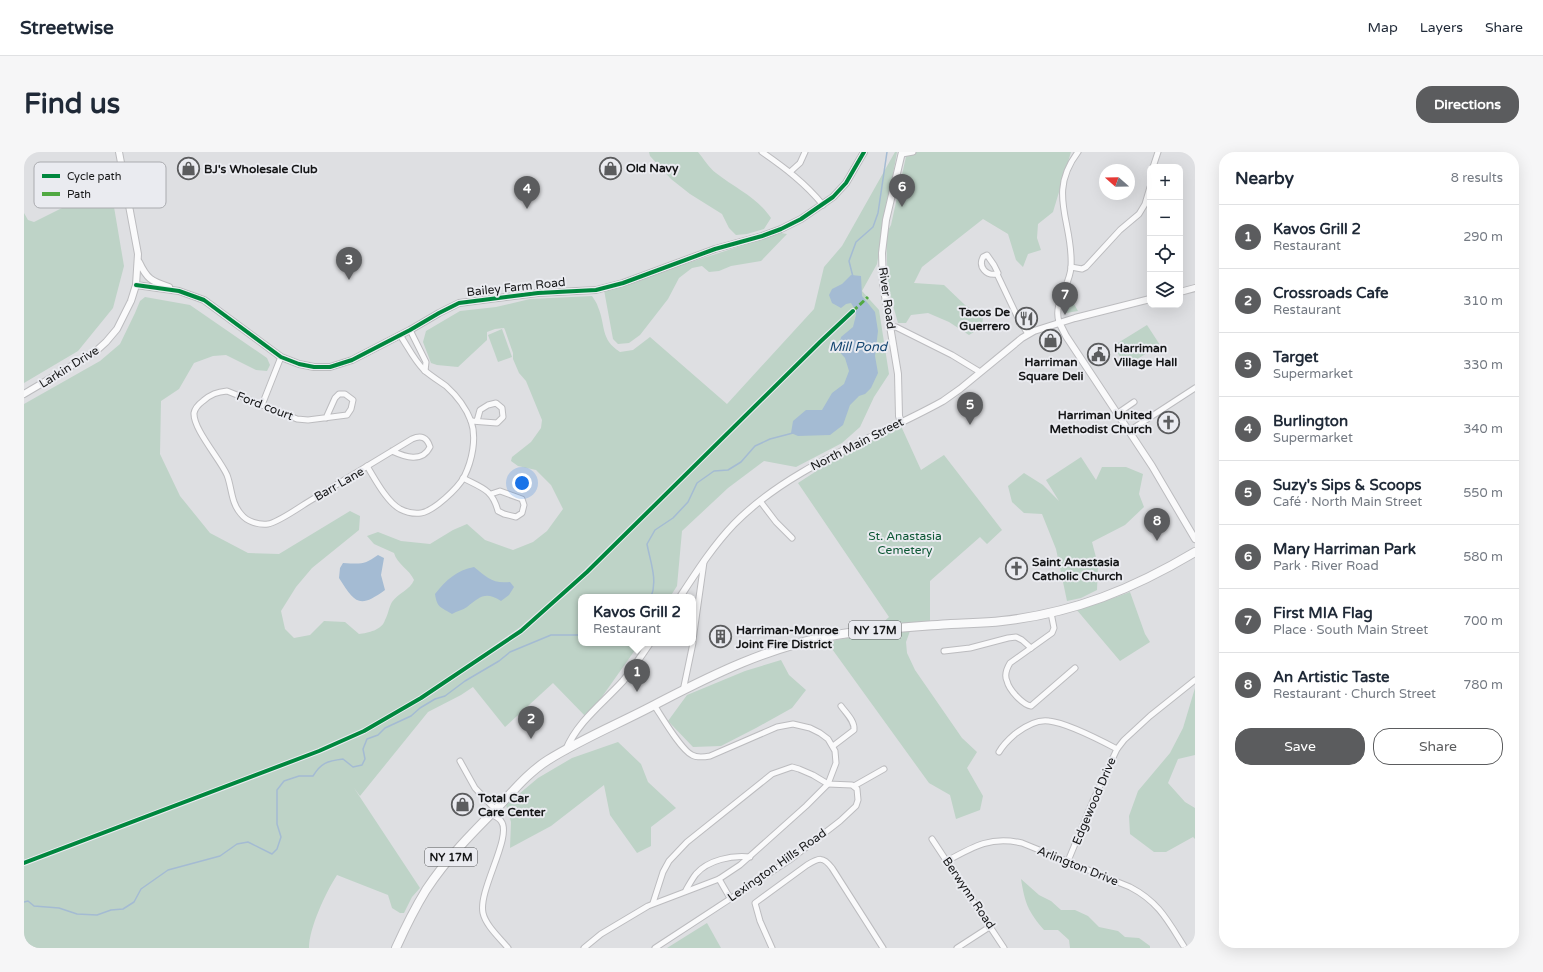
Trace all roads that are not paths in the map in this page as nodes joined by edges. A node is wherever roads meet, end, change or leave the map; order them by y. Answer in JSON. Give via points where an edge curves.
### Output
{"nodes":[{"id":1,"x":119,"y":152,"type":"edge"},
{"id":2,"x":762,"y":152,"type":"edge"},
{"id":3,"x":805,"y":152,"type":"edge"},
{"id":4,"x":864,"y":152,"type":"edge"},
{"id":5,"x":913,"y":152,"type":"edge"},
{"id":6,"x":1078,"y":152,"type":"edge"},
{"id":7,"x":1158,"y":152,"type":"edge"},
{"id":8,"x":902,"y":153,"type":"edge"},
{"id":9,"x":121,"y":162,"type":"edge"},
{"id":10,"x":1154,"y":164,"type":"edge"},
{"id":11,"x":790,"y":172,"type":"junction"},
{"id":12,"x":1147,"y":197,"type":"edge"},
{"id":13,"x":823,"y":205,"type":"junction"},
{"id":14,"x":129,"y":208,"type":"edge"},
{"id":15,"x":138,"y":260,"type":"junction"},
{"id":16,"x":1071,"y":267,"type":"junction"},
{"id":17,"x":997,"y":274,"type":"dead end"},
{"id":18,"x":136,"y":285,"type":"junction"},
{"id":19,"x":1195,"y":288,"type":"edge"},
{"id":20,"x":179,"y":291,"type":"junction"},
{"id":21,"x":1183,"y":291,"type":"edge"},
{"id":22,"x":1147,"y":300,"type":"edge"},
{"id":23,"x":1059,"y":322,"type":"junction"},
{"id":24,"x":891,"y":327,"type":"junction"},
{"id":25,"x":410,"y":330,"type":"junction"},
{"id":26,"x":1028,"y":334,"type":"junction"},
{"id":27,"x":400,"y":335,"type":"junction"},
{"id":28,"x":281,"y":357,"type":"junction"},
{"id":29,"x":425,"y":371,"type":"junction"},
{"id":30,"x":980,"y":372,"type":"junction"},
{"id":31,"x":1195,"y":388,"type":"edge"},
{"id":32,"x":227,"y":391,"type":"joint"},
{"id":33,"x":24,"y":394,"type":"edge"},
{"id":34,"x":1134,"y":402,"type":"dead end"},
{"id":35,"x":262,"y":405,"type":"junction"},
{"id":36,"x":1118,"y":413,"type":"junction"},
{"id":37,"x":326,"y":418,"type":"junction"},
{"id":38,"x":471,"y":421,"type":"junction"},
{"id":39,"x":477,"y":421,"type":"junction"},
{"id":40,"x":901,"y":422,"type":"junction"},
{"id":41,"x":1129,"y":431,"type":"junction"},
{"id":42,"x":392,"y":451,"type":"junction"},
{"id":43,"x":367,"y":466,"type":"junction"},
{"id":44,"x":463,"y":478,"type":"junction"},
{"id":45,"x":491,"y":494,"type":"junction"},
{"id":46,"x":760,"y":501,"type":"junction"},
{"id":47,"x":792,"y":538,"type":"dead end"},
{"id":48,"x":1195,"y":539,"type":"edge"},
{"id":49,"x":1195,"y":552,"type":"edge"},
{"id":50,"x":704,"y":560,"type":"junction"},
{"id":51,"x":682,"y":594,"type":"edge"},
{"id":52,"x":1051,"y":612,"type":"junction"},
{"id":53,"x":696,"y":620,"type":"edge"},
{"id":54,"x":648,"y":646,"type":"edge"},
{"id":55,"x":692,"y":646,"type":"edge"},
{"id":56,"x":1031,"y":648,"type":"junction"},
{"id":57,"x":944,"y":651,"type":"dead end"},
{"id":58,"x":1075,"y":668,"type":"dead end"},
{"id":59,"x":1195,"y":680,"type":"edge"},
{"id":60,"x":683,"y":691,"type":"junction"},
{"id":61,"x":654,"y":705,"type":"junction"},
{"id":62,"x":841,"y":706,"type":"dead end"},
{"id":63,"x":833,"y":746,"type":"junction"},
{"id":64,"x":1117,"y":749,"type":"junction"},
{"id":65,"x":566,"y":750,"type":"junction"},
{"id":66,"x":999,"y":752,"type":"dead end"},
{"id":67,"x":460,"y":761,"type":"dead end"},
{"id":68,"x":884,"y":769,"type":"dead end"},
{"id":69,"x":828,"y":784,"type":"junction"},
{"id":70,"x":854,"y":786,"type":"junction"},
{"id":71,"x":493,"y":812,"type":"junction"},
{"id":72,"x":932,"y":839,"type":"dead end"},
{"id":73,"x":750,"y":857,"type":"junction"},
{"id":74,"x":947,"y":861,"type":"junction"},
{"id":75,"x":1068,"y":861,"type":"junction"},
{"id":76,"x":720,"y":879,"type":"junction"},
{"id":77,"x":686,"y":890,"type":"junction"},
{"id":78,"x":730,"y":898,"type":"junction"},
{"id":79,"x":653,"y":904,"type":"junction"},
{"id":80,"x":991,"y":926,"type":"junction"},
{"id":81,"x":396,"y":948,"type":"edge"},
{"id":82,"x":508,"y":948,"type":"edge"},
{"id":83,"x":584,"y":948,"type":"edge"},
{"id":84,"x":655,"y":948,"type":"edge"},
{"id":85,"x":772,"y":948,"type":"edge"},
{"id":86,"x":883,"y":948,"type":"edge"},
{"id":87,"x":957,"y":948,"type":"edge"},
{"id":88,"x":1004,"y":948,"type":"edge"},
{"id":89,"x":1185,"y":948,"type":"edge"}],
"edges":[{"from":1,"to":9,"type":"street","name":"Larkin Drive"},
{"from":2,"to":11,"type":"street"},
{"from":3,"to":11,"type":"street","via":[[800,163]]},
{"from":4,"to":13,"type":"street","name":"Bailey Farm Road","via":[[846,183]]},
{"from":5,"to":8,"type":"street"},
{"from":6,"to":16,"type":"street","via":[[1064,177],[1062,190]]},
{"from":7,"to":10,"type":"street"},
{"from":8,"to":24,"type":"street","name":"River Road","via":[[883,240],[883,284]]},
{"from":11,"to":13,"type":"street","via":[[809,188]]},
{"from":12,"to":16,"type":"street","via":[[1140,214],[1120,230],[1086,267]]},
{"from":13,"to":25,"type":"street","name":"Bailey Farm Road","via":[[777,231],[715,249],[623,283],[596,290],[538,293],[459,303]]},
{"from":14,"to":15,"type":"street","name":"Larkin Drive"},
{"from":15,"to":18,"type":"street","name":"Larkin Drive"},
{"from":15,"to":20,"type":"street","via":[[149,278]]},
{"from":16,"to":23,"type":"street","via":[[1069,281],[1058,306]]},
{"from":17,"to":26,"type":"street"},
{"from":18,"to":20,"type":"street","name":"Bailey Farm Road"},
{"from":18,"to":33,"type":"street","name":"Larkin Drive","via":[[124,317],[106,342],[95,352]]},
{"from":19,"to":21,"type":"street"},
{"from":20,"to":28,"type":"street","name":"Bailey Farm Road","via":[[204,300]]},
{"from":22,"to":23,"type":"street","name":"North Main Street"},
{"from":23,"to":26,"type":"street","name":"North Main Street"},
{"from":23,"to":36,"type":"street"},
{"from":24,"to":30,"type":"street","via":[[896,327]]},
{"from":24,"to":40,"type":"street","name":"River Road","via":[[898,374]]},
{"from":25,"to":27,"type":"street","name":"Bailey Farm Road"},
{"from":25,"to":29,"type":"street","via":[[426,362]]},
{"from":26,"to":30,"type":"street","name":"North Main Street"},
{"from":27,"to":28,"type":"street","name":"Bailey Farm Road","via":[[352,360],[330,366],[314,367]]},
{"from":27,"to":29,"type":"street","name":"Barr Lane"},
{"from":28,"to":35,"type":"street"},
{"from":29,"to":38,"type":"street","name":"Barr Lane","via":[[447,387]]},
{"from":30,"to":40,"type":"street","name":"North Main Street","via":[[943,401]]},
{"from":31,"to":41,"type":"street"},
{"from":32,"to":35,"type":"street","name":"Ford court"},
{"from":32,"to":43,"type":"street","name":"Barr Lane","via":[[215,393],[197,406],[195,420],[227,474],[236,506],[241,515],[250,521],[271,524]]},
{"from":34,"to":36,"type":"street"},
{"from":35,"to":37,"type":"street","name":"Ford court","via":[[298,419]]},
{"from":36,"to":41,"type":"street"},
{"from":37,"to":37,"type":"street","name":"Ford court","via":[[339,394],[345,394],[353,400],[347,415]]},
{"from":38,"to":39,"type":"street"},
{"from":38,"to":44,"type":"street","name":"Barr Lane","via":[[473,449]]},
{"from":39,"to":39,"type":"street","via":[[497,423],[503,418],[502,408],[496,403],[488,405],[480,410]]},
{"from":40,"to":46,"type":"street","name":"North Main Street","via":[[793,477]]},
{"from":41,"to":48,"type":"street"},
{"from":42,"to":42,"type":"street","via":[[418,436],[425,438],[430,447],[422,456],[406,458]]},
{"from":42,"to":43,"type":"street"},
{"from":43,"to":44,"type":"street","name":"Barr Lane","via":[[391,502],[399,509],[410,513],[422,513],[433,508]]},
{"from":44,"to":45,"type":"street"},
{"from":45,"to":45,"type":"street","via":[[498,511],[516,517],[522,513],[522,499],[500,491]]},
{"from":46,"to":47,"type":"street"},
{"from":46,"to":50,"type":"street","name":"North Main Street","via":[[735,523]]},
{"from":49,"to":52,"type":"main road","number":"NY 17M","via":[[1128,588]]},
{"from":50,"to":51,"type":"street","name":"North Main Street"},
{"from":50,"to":53,"type":"street"},
{"from":52,"to":56,"type":"street","via":[[1054,628],[1052,634]]},
{"from":52,"to":60,"type":"main road","number":"NY 17M","via":[[1001,621],[828,636],[769,652],[737,664]]},
{"from":54,"to":65,"type":"street","via":[[624,680],[582,723]]},
{"from":55,"to":60,"type":"street"},
{"from":56,"to":57,"type":"street","via":[[1016,637],[970,648]]},
{"from":56,"to":58,"type":"street","via":[[1010,663],[1006,676],[1012,689],[1029,706]]},
{"from":59,"to":64,"type":"street","name":"Edgewood Drive","via":[[1150,716]]},
{"from":60,"to":61,"type":"main road","number":"NY 17M"},
{"from":61,"to":63,"type":"street","via":[[686,751],[699,757],[710,756],[777,727],[789,725],[810,728],[828,739]]},
{"from":61,"to":65,"type":"main road","number":"NY 17M"},
{"from":62,"to":63,"type":"street","via":[[852,720],[854,730]]},
{"from":63,"to":69,"type":"street","name":"Lexington Hills Road","via":[[836,763]]},
{"from":64,"to":66,"type":"street","via":[[1048,720],[1027,726],[1002,746]]},
{"from":64,"to":75,"type":"street","name":"Edgewood Drive"},
{"from":65,"to":71,"type":"main road","number":"NY 17M","via":[[536,768]]},
{"from":67,"to":71,"type":"street","via":[[475,788]]},
{"from":68,"to":70,"type":"street"},
{"from":69,"to":70,"type":"street"},
{"from":69,"to":73,"type":"street","name":"Lexington Hills Road"},
{"from":69,"to":79,"type":"street","via":[[799,768],[792,767],[768,776],[687,842],[663,872]]},
{"from":70,"to":78,"type":"street","name":"Lexington Hills Road","via":[[858,800],[853,810],[791,859]]},
{"from":71,"to":81,"type":"main road","number":"NY 17M","via":[[462,844],[427,888]]},
{"from":71,"to":82,"type":"street","via":[[502,822],[503,836],[482,907],[488,923]]},
{"from":72,"to":74,"type":"street","name":"Berwynn Road"},
{"from":73,"to":76,"type":"street","name":"Lexington Hills Road"},
{"from":73,"to":77,"type":"street","name":"Lexington Hills Road","via":[[726,858],[701,869]]},
{"from":74,"to":75,"type":"street","name":"Arlington Drive","via":[[971,847],[1010,840]]},
{"from":74,"to":80,"type":"street","name":"Berwynn Road"},
{"from":75,"to":89,"type":"street","name":"Arlington Drive","via":[[1143,894],[1156,905]]},
{"from":76,"to":77,"type":"street","name":"Lexington Hills Road"},
{"from":76,"to":78,"type":"street"},
{"from":77,"to":79,"type":"street","name":"Lexington Hills Road"},
{"from":78,"to":84,"type":"street","name":"Lexington Hills Road"},
{"from":79,"to":83,"type":"street","name":"Lexington Hills Road","via":[[618,922]]},
{"from":80,"to":87,"type":"street"},
{"from":80,"to":88,"type":"street","name":"Berwynn Road"},
{"from":85,"to":86,"type":"street","via":[[755,903],[807,865],[822,859],[828,862]]}]}
